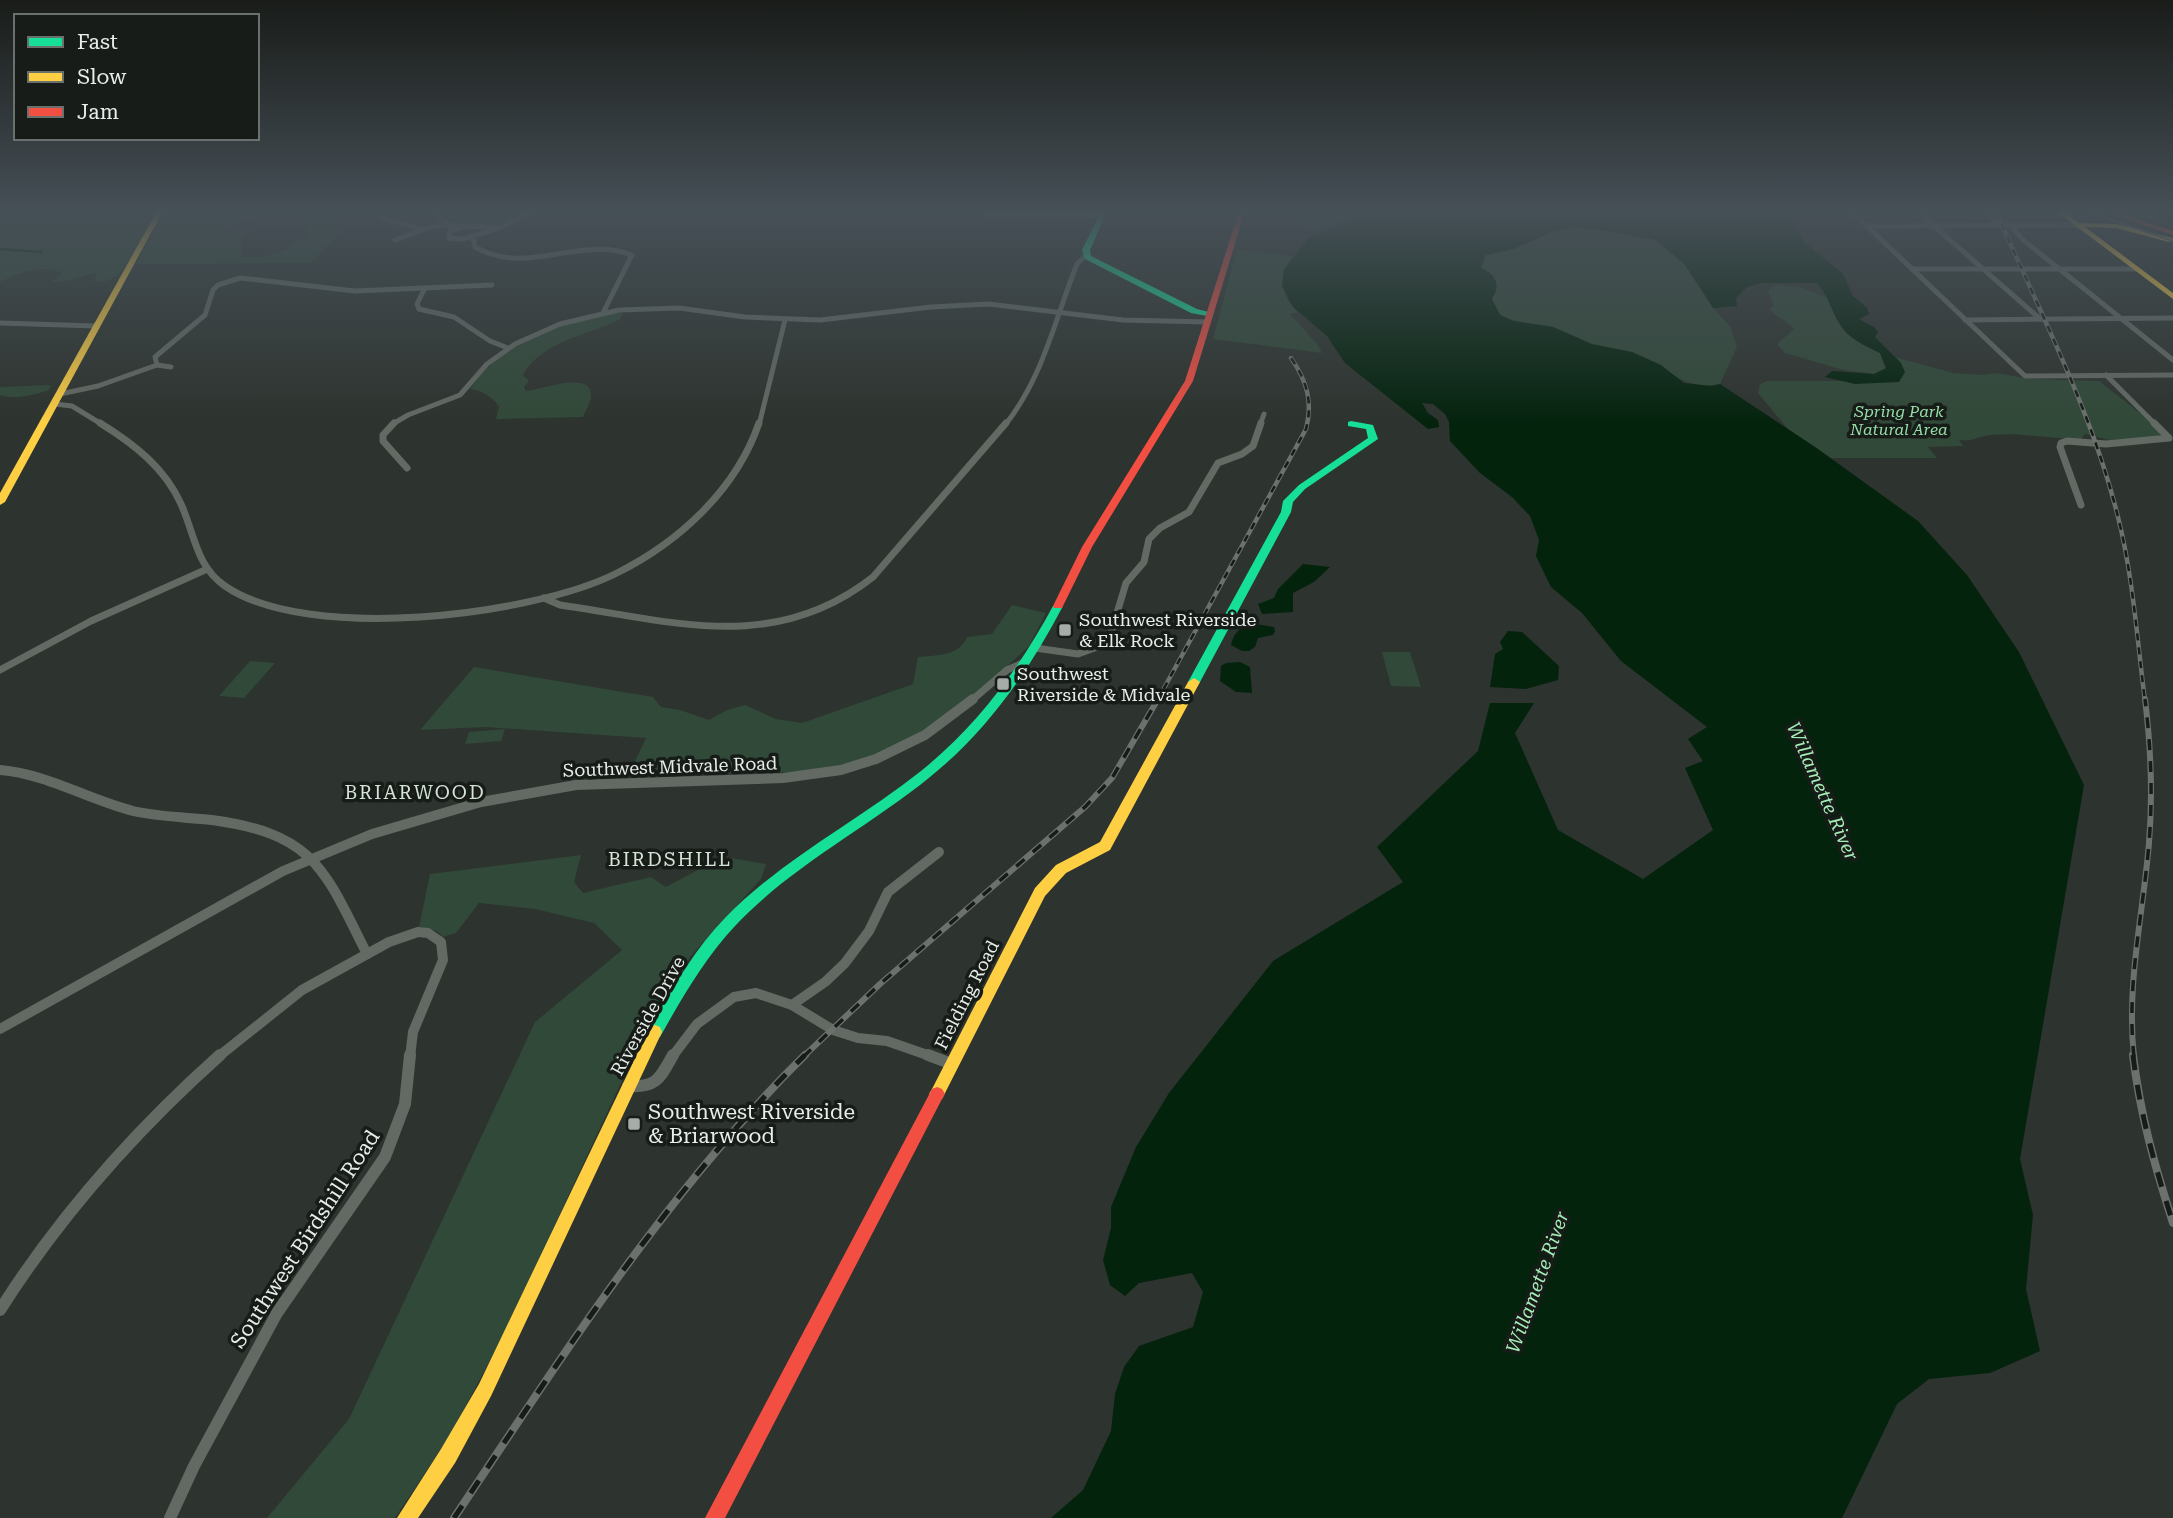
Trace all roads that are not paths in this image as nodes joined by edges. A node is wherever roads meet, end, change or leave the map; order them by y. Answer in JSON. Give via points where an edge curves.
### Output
{"nodes":[{"id":1,"x":121,"y":282,"type":"edge"},
{"id":2,"x":227,"y":282,"type":"edge"},
{"id":3,"x":281,"y":282,"type":"edge"},
{"id":4,"x":619,"y":282,"type":"edge"},
{"id":5,"x":1071,"y":282,"type":"edge"},
{"id":6,"x":1138,"y":282,"type":"edge"},
{"id":7,"x":1220,"y":282,"type":"edge"},
{"id":8,"x":1925,"y":282,"type":"edge"},
{"id":9,"x":1998,"y":282,"type":"edge"},
{"id":10,"x":2075,"y":282,"type":"edge"},
{"id":11,"x":2152,"y":282,"type":"edge"},
{"id":12,"x":492,"y":285,"type":"dead end"},
{"id":13,"x":424,"y":290,"type":"junction"},
{"id":14,"x":2173,"y":297,"type":"edge"},
{"id":15,"x":1059,"y":311,"type":"junction"},
{"id":16,"x":603,"y":313,"type":"junction"},
{"id":17,"x":1209,"y":318,"type":"junction"},
{"id":18,"x":2039,"y":318,"type":"junction"},
{"id":19,"x":2173,"y":318,"type":"edge"},
{"id":20,"x":2120,"y":319,"type":"junction"},
{"id":21,"x":785,"y":320,"type":"junction"},
{"id":22,"x":1965,"y":320,"type":"junction"},
{"id":23,"x":0,"y":323,"type":"edge"},
{"id":24,"x":97,"y":326,"type":"junction"},
{"id":25,"x":508,"y":348,"type":"junction"},
{"id":26,"x":2173,"y":360,"type":"edge"},
{"id":27,"x":157,"y":365,"type":"junction"},
{"id":28,"x":171,"y":367,"type":"dead end"},
{"id":29,"x":2106,"y":375,"type":"junction"},
{"id":30,"x":2173,"y":375,"type":"edge"},
{"id":31,"x":58,"y":399,"type":"junction"},
{"id":32,"x":1264,"y":414,"type":"dead end"},
{"id":33,"x":1351,"y":424,"type":"dead end"},
{"id":34,"x":407,"y":468,"type":"dead end"},
{"id":35,"x":4,"y":486,"type":"edge"},
{"id":36,"x":0,"y":502,"type":"edge"},
{"id":37,"x":2081,"y":505,"type":"dead end"},
{"id":38,"x":205,"y":570,"type":"junction"},
{"id":39,"x":544,"y":598,"type":"junction"},
{"id":40,"x":1035,"y":648,"type":"junction"},
{"id":41,"x":1027,"y":661,"type":"junction"},
{"id":42,"x":0,"y":670,"type":"edge"},
{"id":43,"x":0,"y":770,"type":"edge"},
{"id":44,"x":939,"y":852,"type":"dead end"},
{"id":45,"x":313,"y":856,"type":"junction"},
{"id":46,"x":367,"y":954,"type":"junction"},
{"id":47,"x":792,"y":1005,"type":"junction"},
{"id":48,"x":0,"y":1029,"type":"edge"},
{"id":49,"x":952,"y":1064,"type":"junction"},
{"id":50,"x":628,"y":1086,"type":"junction"},
{"id":51,"x":0,"y":1310,"type":"edge"},
{"id":52,"x":170,"y":1518,"type":"edge"},
{"id":53,"x":407,"y":1518,"type":"edge"},
{"id":54,"x":715,"y":1518,"type":"edge"}],
"edges":[{"from":1,"to":24,"type":"main road"},
{"from":2,"to":27,"type":"street","via":[[213,290],[205,314],[159,353]]},
{"from":3,"to":13,"type":"street","via":[[344,290]]},
{"from":4,"to":16,"type":"street"},
{"from":5,"to":15,"type":"street"},
{"from":6,"to":17,"type":"main road"},
{"from":7,"to":17,"type":"main road","name":"Riverside Drive"},
{"from":8,"to":22,"type":"street"},
{"from":9,"to":18,"type":"street"},
{"from":10,"to":20,"type":"street"},
{"from":11,"to":14,"type":"main road"},
{"from":12,"to":13,"type":"street"},
{"from":13,"to":25,"type":"street","via":[[419,309],[454,317]]},
{"from":15,"to":17,"type":"street","via":[[1123,320]]},
{"from":15,"to":21,"type":"street","via":[[966,304]]},
{"from":15,"to":39,"type":"street","via":[[1023,400],[886,566],[860,590],[826,609],[755,626],[708,627],[556,604]]},
{"from":16,"to":21,"type":"street","via":[[665,307]]},
{"from":16,"to":25,"type":"street","via":[[550,328]]},
{"from":17,"to":40,"type":"main road","name":"Riverside Drive","via":[[1189,381],[1104,519]]},
{"from":18,"to":20,"type":"street"},
{"from":18,"to":22,"type":"street"},
{"from":19,"to":20,"type":"street"},
{"from":20,"to":26,"type":"street"},
{"from":21,"to":39,"type":"street","via":[[769,394],[745,456],[723,489],[692,520],[618,573]]},
{"from":22,"to":29,"type":"street","via":[[2025,376]]},
{"from":23,"to":24,"type":"street"},
{"from":24,"to":31,"type":"main road"},
{"from":25,"to":34,"type":"street","via":[[460,395],[408,415],[385,430],[386,446]]},
{"from":27,"to":28,"type":"street"},
{"from":27,"to":31,"type":"street"},
{"from":29,"to":30,"type":"street"},
{"from":29,"to":37,"type":"street","via":[[2169,438],[2062,443]]},
{"from":31,"to":35,"type":"main road"},
{"from":31,"to":38,"type":"street","via":[[137,447],[172,485]]},
{"from":32,"to":40,"type":"street","via":[[1253,446],[1218,463],[1189,512],[1149,539],[1144,562],[1123,590],[1108,643],[1078,654]]},
{"from":33,"to":49,"type":"main road","name":"Fielding Road","via":[[1370,427],[1373,439],[1288,501],[1284,517],[1105,846],[1060,869],[1049,881]]},
{"from":35,"to":36,"type":"main road"},
{"from":38,"to":39,"type":"street","via":[[222,586],[256,601],[335,615],[437,617]]},
{"from":38,"to":42,"type":"street","via":[[91,621]]},
{"from":40,"to":41,"type":"main road","name":"Riverside Drive"},
{"from":41,"to":45,"type":"street","name":"Southwest Midvale Road","via":[[1007,670],[925,735],[856,766],[783,778],[598,782],[534,791],[427,816]]},
{"from":41,"to":50,"type":"main road","name":"Riverside Drive","via":[[985,717],[926,774],[774,883],[730,922],[674,996]]},
{"from":43,"to":45,"type":"street","via":[[32,774],[129,810],[262,828],[288,838]]},
{"from":44,"to":47,"type":"street","via":[[890,890],[869,931],[839,970]]},
{"from":45,"to":46,"type":"street"},
{"from":45,"to":48,"type":"street","name":"Southwest Midvale Road"},
{"from":46,"to":51,"type":"street","name":"Southwest Birdshill Road","via":[[282,1005],[194,1079],[87,1190]]},
{"from":46,"to":52,"type":"street","name":"Southwest Birdshill Road","via":[[410,934],[431,934],[444,945],[443,960],[413,1032],[401,1118],[385,1157],[277,1313]]},
{"from":47,"to":49,"type":"street","via":[[833,1030],[887,1041]]},
{"from":47,"to":50,"type":"street","via":[[763,993],[734,997],[689,1033],[658,1081]]},
{"from":49,"to":54,"type":"main road","name":"Fielding Road"},
{"from":50,"to":53,"type":"main road","name":"Riverside Drive","via":[[485,1390]]}]}
